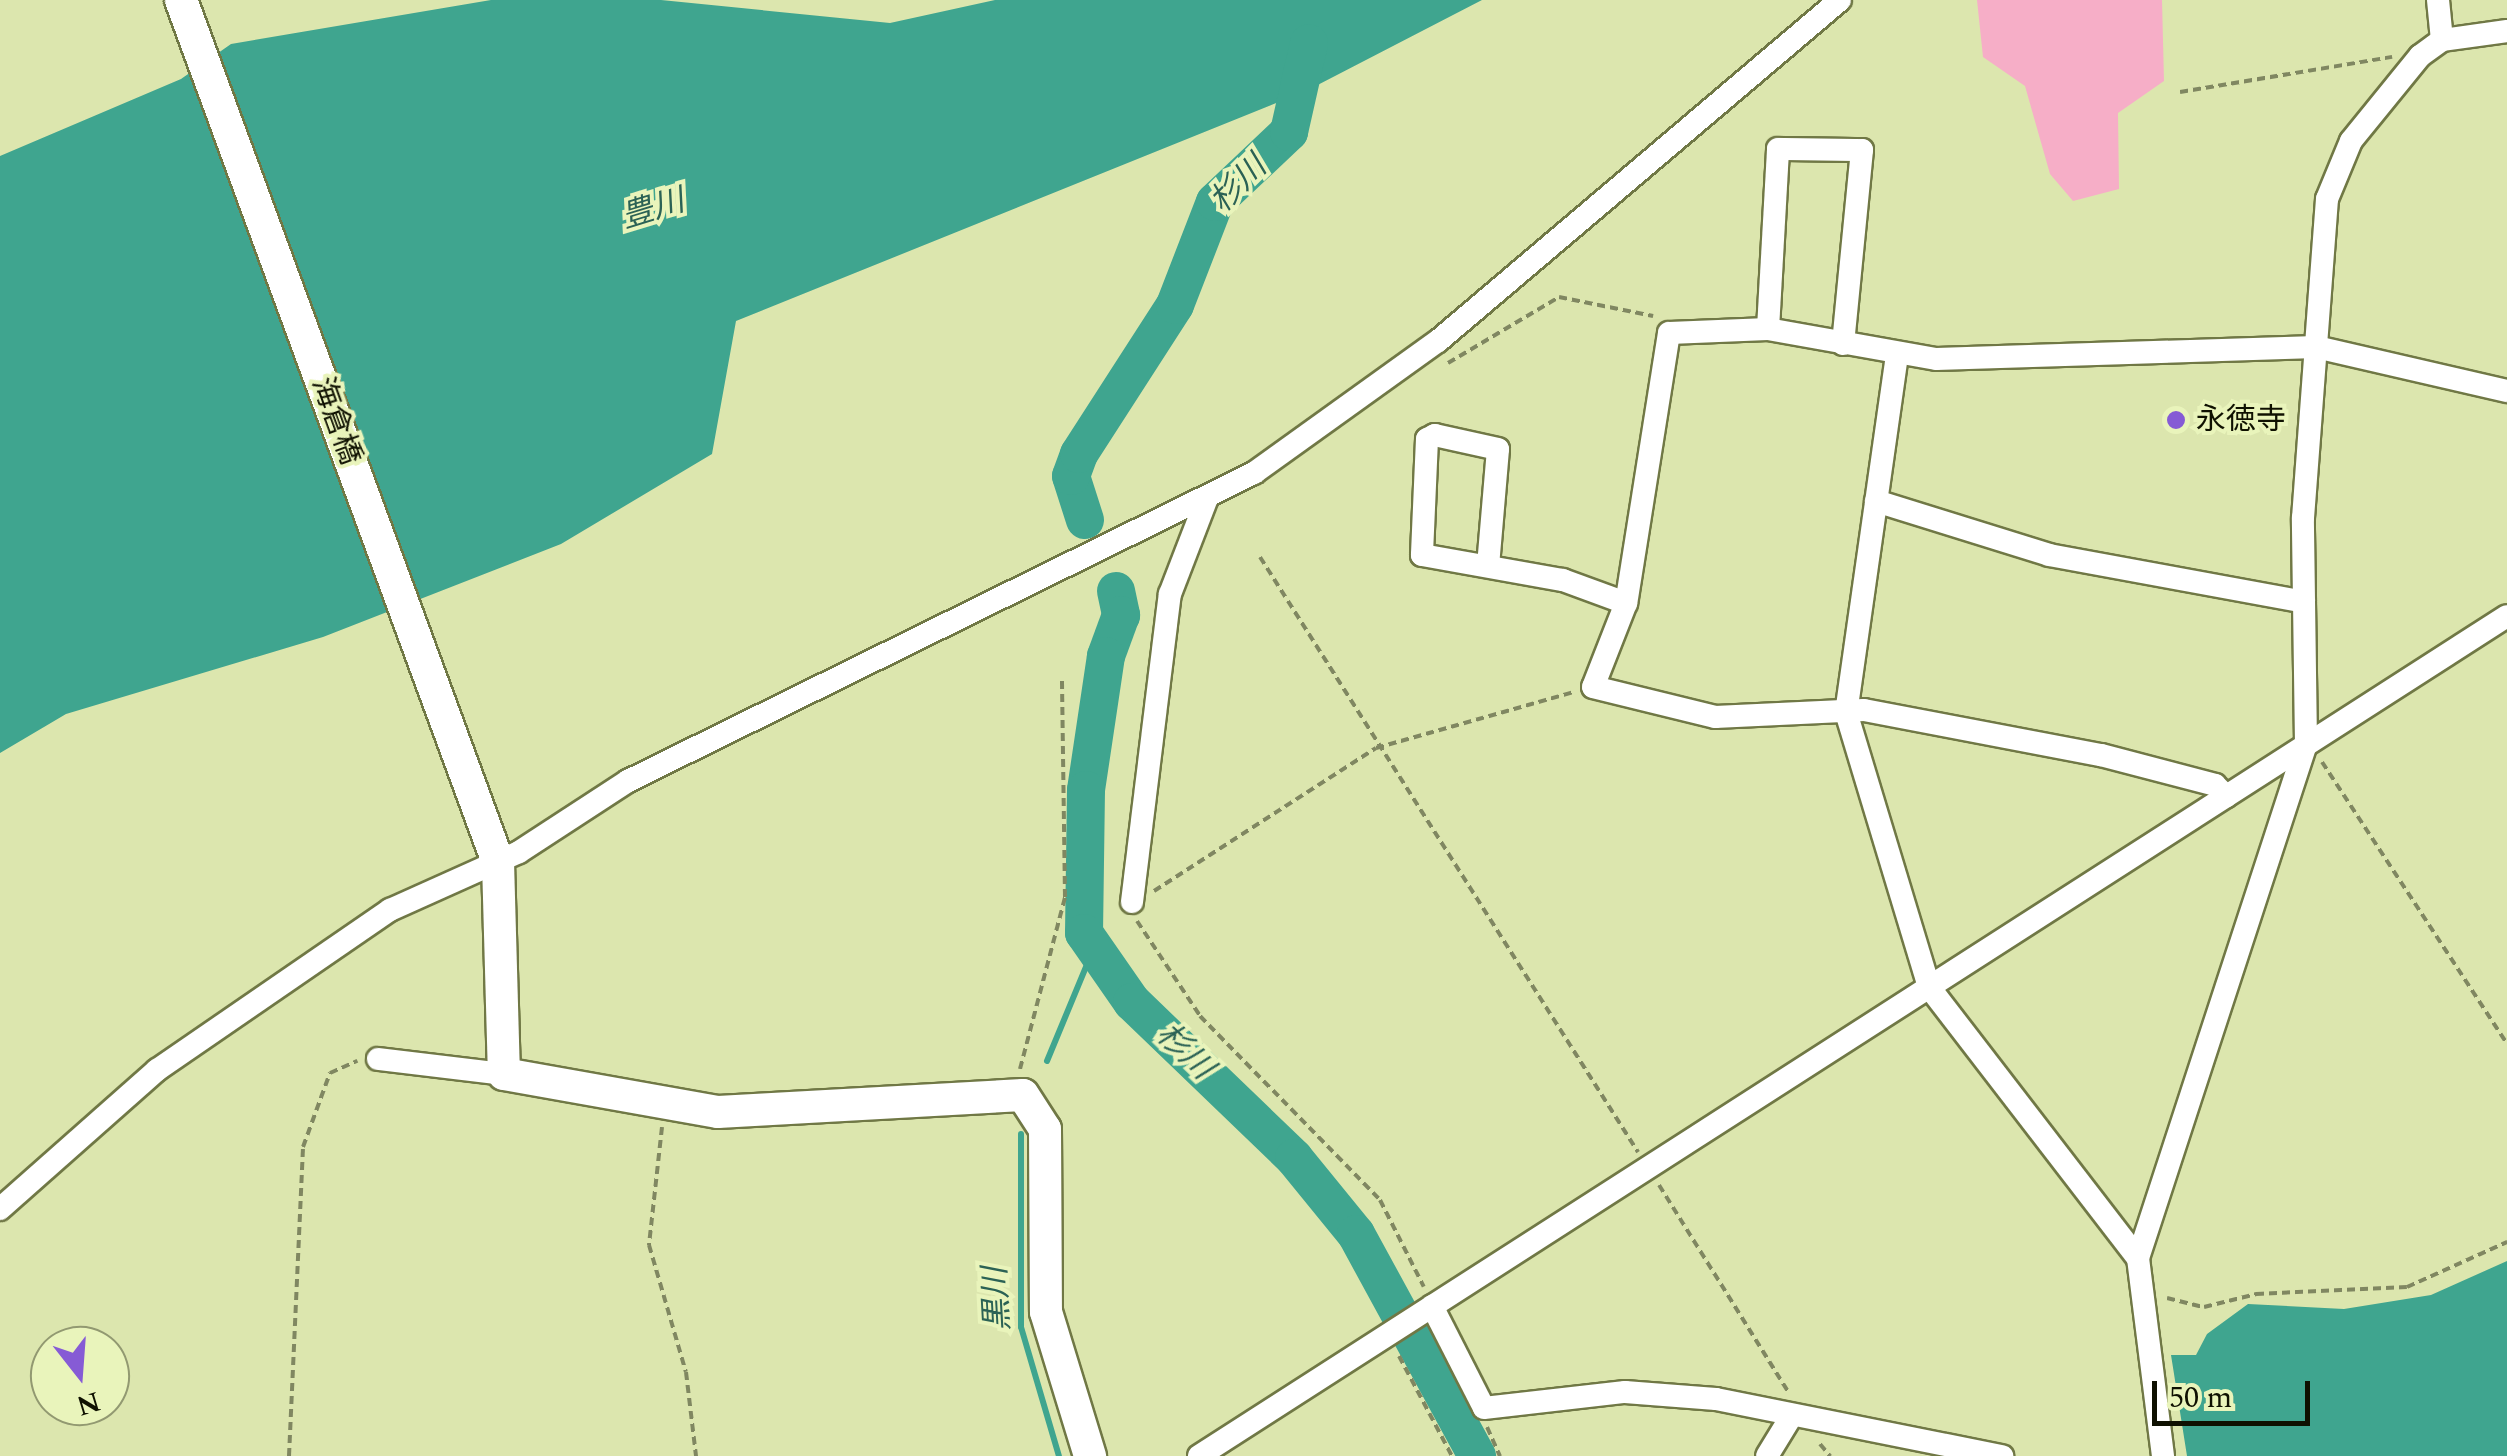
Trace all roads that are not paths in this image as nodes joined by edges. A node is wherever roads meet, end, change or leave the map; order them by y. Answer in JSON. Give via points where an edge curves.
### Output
{"nodes":[{"id":1,"x":181,"y":0,"type":"edge"},
{"id":2,"x":1840,"y":0,"type":"edge"},
{"id":3,"x":2438,"y":0,"type":"edge"},
{"id":4,"x":2507,"y":31,"type":"edge"},
{"id":5,"x":2442,"y":40,"type":"junction"},
{"id":6,"x":1768,"y":329,"type":"junction"},
{"id":7,"x":1843,"y":344,"type":"junction"},
{"id":8,"x":2316,"y":347,"type":"junction"},
{"id":9,"x":1897,"y":355,"type":"junction"},
{"id":10,"x":2507,"y":391,"type":"edge"},
{"id":11,"x":1207,"y":498,"type":"junction"},
{"id":12,"x":1876,"y":501,"type":"junction"},
{"id":13,"x":1488,"y":566,"type":"junction"},
{"id":14,"x":2304,"y":602,"type":"junction"},
{"id":15,"x":1626,"y":603,"type":"junction"},
{"id":16,"x":2507,"y":616,"type":"edge"},
{"id":17,"x":1846,"y":712,"type":"junction"},
{"id":18,"x":2306,"y":744,"type":"junction"},
{"id":19,"x":2226,"y":796,"type":"junction"},
{"id":20,"x":495,"y":852,"type":"junction"},
{"id":21,"x":1132,"y":902,"type":"road end"},
{"id":22,"x":1929,"y":987,"type":"junction"},
{"id":23,"x":378,"y":1059,"type":"road end"},
{"id":24,"x":504,"y":1074,"type":"junction"},
{"id":25,"x":0,"y":1209,"type":"edge"},
{"id":26,"x":2138,"y":1258,"type":"junction"},
{"id":27,"x":1427,"y":1309,"type":"junction"},
{"id":28,"x":1789,"y":1420,"type":"junction"},
{"id":29,"x":1090,"y":1456,"type":"edge"},
{"id":30,"x":1199,"y":1456,"type":"edge"},
{"id":31,"x":1767,"y":1456,"type":"edge"},
{"id":32,"x":2002,"y":1456,"type":"edge"},
{"id":33,"x":2163,"y":1456,"type":"edge"}],
"edges":[{"from":1,"to":20,"type":"street","name":"海倉橋"},
{"from":2,"to":11,"type":"street","via":[[1438,340]]},
{"from":3,"to":5,"type":"street"},
{"from":4,"to":5,"type":"street"},
{"from":5,"to":8,"type":"street","via":[[2420,56],[2333,176]]},
{"from":6,"to":7,"type":"street"},
{"from":6,"to":7,"type":"street","via":[[1778,150],[1862,150]]},
{"from":6,"to":15,"type":"street","via":[[1670,334]]},
{"from":7,"to":9,"type":"street"},
{"from":8,"to":9,"type":"street"},
{"from":8,"to":10,"type":"street"},
{"from":8,"to":14,"type":"street"},
{"from":9,"to":12,"type":"street"},
{"from":11,"to":20,"type":"street"},
{"from":11,"to":21,"type":"street","via":[[1170,594]]},
{"from":12,"to":14,"type":"street","via":[[2050,555]]},
{"from":12,"to":17,"type":"street"},
{"from":13,"to":13,"type":"street","via":[[1417,550],[1428,439],[1498,449]]},
{"from":13,"to":15,"type":"street"},
{"from":14,"to":18,"type":"street"},
{"from":15,"to":17,"type":"street","via":[[1593,687],[1716,716]]},
{"from":16,"to":18,"type":"street"},
{"from":17,"to":19,"type":"street","via":[[2101,755],[2215,785]]},
{"from":17,"to":22,"type":"street"},
{"from":18,"to":19,"type":"street"},
{"from":18,"to":26,"type":"street"},
{"from":19,"to":22,"type":"street"},
{"from":20,"to":24,"type":"street","name":"海倉橋"},
{"from":20,"to":25,"type":"street","via":[[390,910],[157,1070]]},
{"from":22,"to":26,"type":"street"},
{"from":22,"to":27,"type":"street"},
{"from":23,"to":24,"type":"street"},
{"from":24,"to":29,"type":"street","via":[[665,1107],[1010,1092],[1035,1104],[1045,1129],[1046,1312]]},
{"from":26,"to":33,"type":"street"},
{"from":27,"to":28,"type":"street","via":[[1484,1408],[1626,1392],[1716,1399]]},
{"from":27,"to":30,"type":"street"},
{"from":28,"to":31,"type":"street"},
{"from":28,"to":32,"type":"street"}]}
